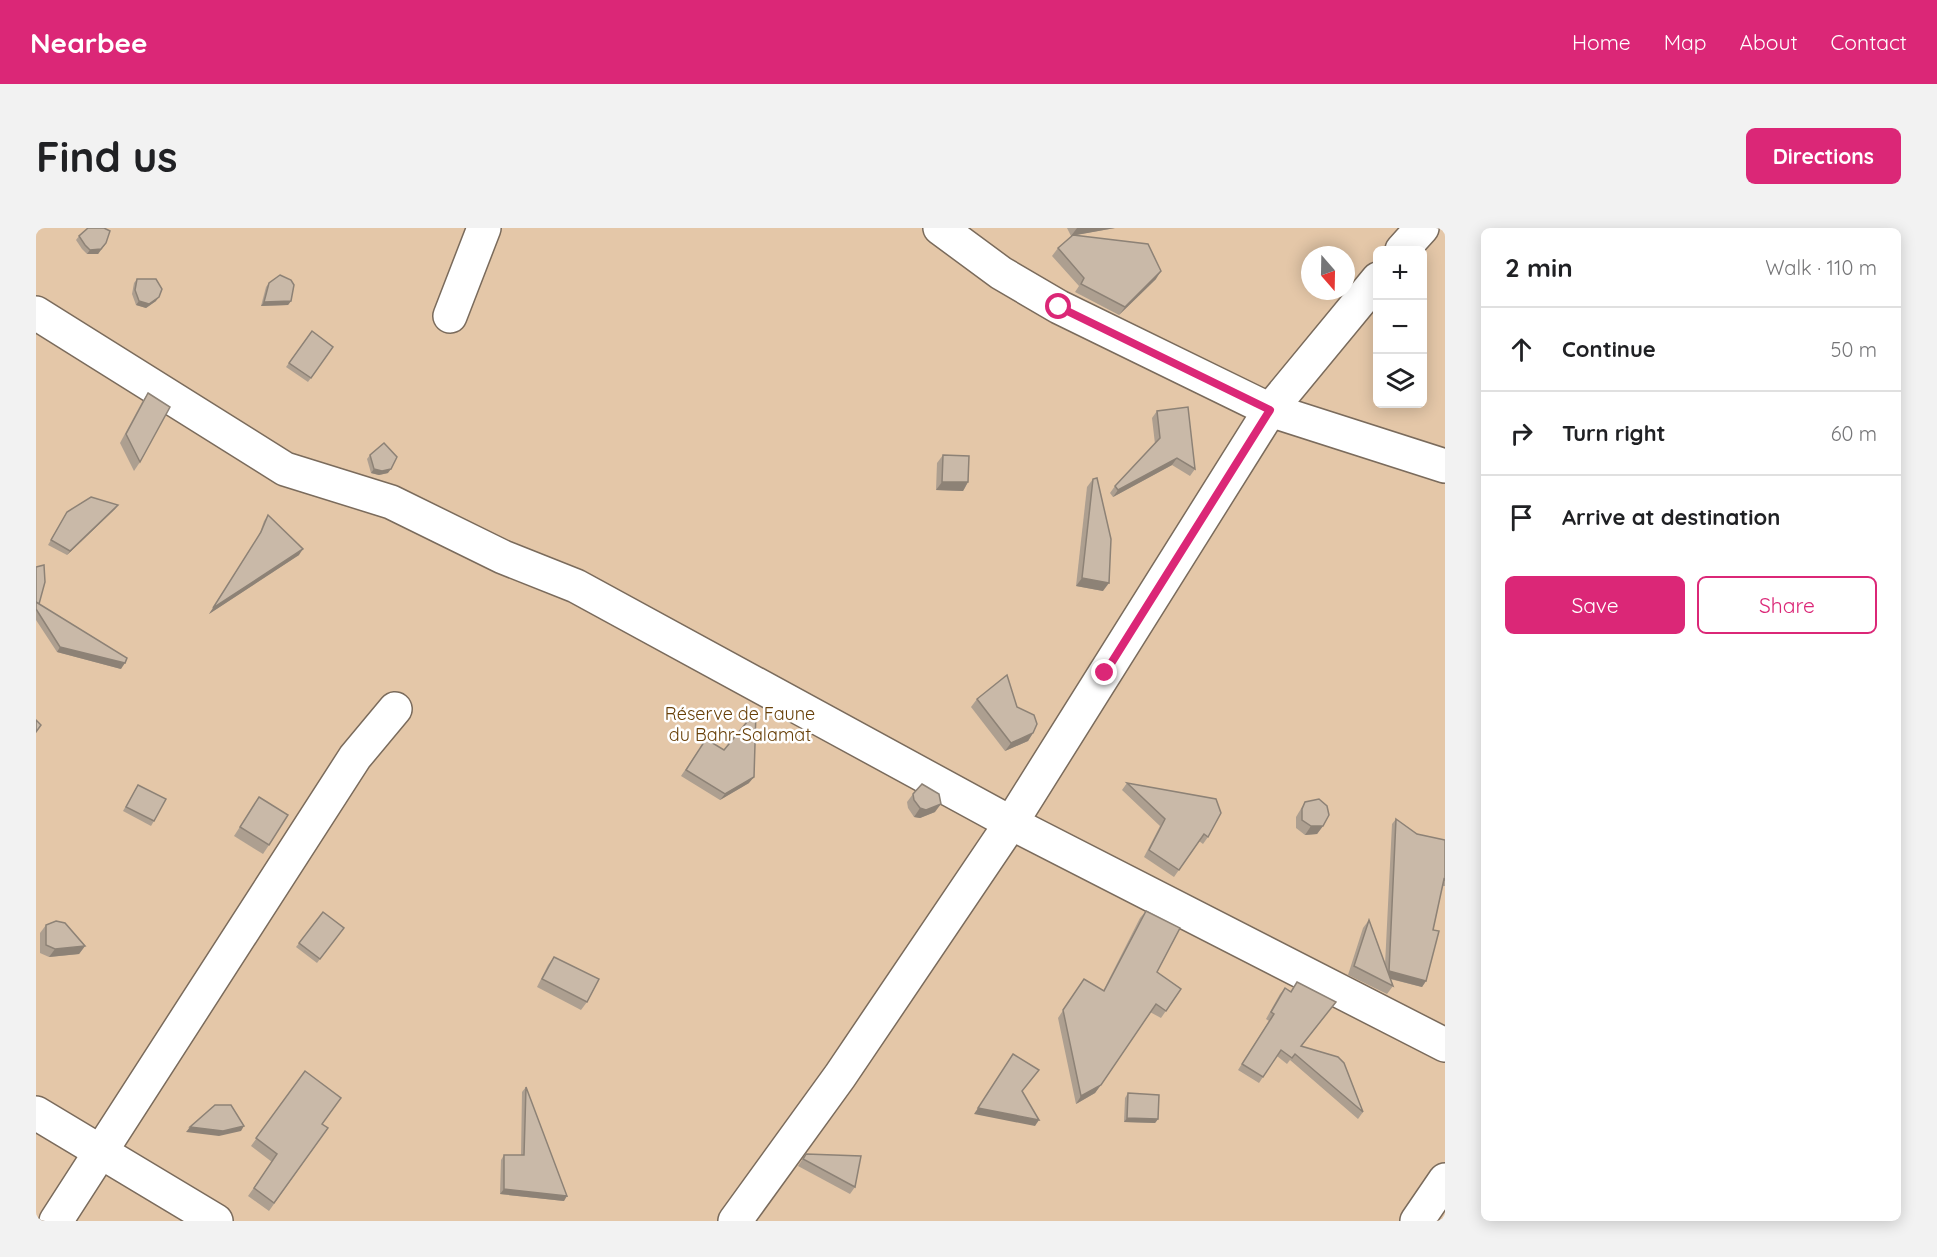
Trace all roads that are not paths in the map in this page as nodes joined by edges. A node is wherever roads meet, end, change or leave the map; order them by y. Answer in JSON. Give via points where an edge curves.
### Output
{"nodes":[{"id":1,"x":484,"y":228,"type":"edge"},
{"id":2,"x":940,"y":228,"type":"edge"},
{"id":3,"x":1422,"y":228,"type":"edge"},
{"id":4,"x":1406,"y":246,"type":"edge"},
{"id":5,"x":1373,"y":284,"type":"edge"},
{"id":6,"x":36,"y":313,"type":"edge"},
{"id":7,"x":450,"y":316,"type":"dead end"},
{"id":8,"x":1270,"y":410,"type":"junction"},
{"id":9,"x":1445,"y":466,"type":"edge"},
{"id":10,"x":395,"y":709,"type":"dead end"},
{"id":11,"x":1011,"y":823,"type":"junction"},
{"id":12,"x":1445,"y":1045,"type":"edge"},
{"id":13,"x":36,"y":1113,"type":"edge"},
{"id":14,"x":98,"y":1152,"type":"junction"},
{"id":15,"x":1445,"y":1180,"type":"edge"},
{"id":16,"x":56,"y":1221,"type":"edge"},
{"id":17,"x":216,"y":1221,"type":"edge"},
{"id":18,"x":735,"y":1221,"type":"edge"},
{"id":19,"x":1417,"y":1221,"type":"edge"}],
"edges":[{"from":1,"to":7,"type":"street"},
{"from":2,"to":8,"type":"street","via":[[1002,273],[1059,307]]},
{"from":3,"to":4,"type":"street"},
{"from":5,"to":8,"type":"street"},
{"from":6,"to":11,"type":"street","via":[[285,469],[391,502],[503,557],[576,586]]},
{"from":8,"to":9,"type":"street"},
{"from":8,"to":11,"type":"street"},
{"from":10,"to":14,"type":"street","via":[[355,757]]},
{"from":11,"to":12,"type":"street"},
{"from":11,"to":18,"type":"street","via":[[840,1076]]},
{"from":13,"to":14,"type":"street"},
{"from":14,"to":16,"type":"street"},
{"from":14,"to":17,"type":"street"},
{"from":15,"to":19,"type":"street"}]}
